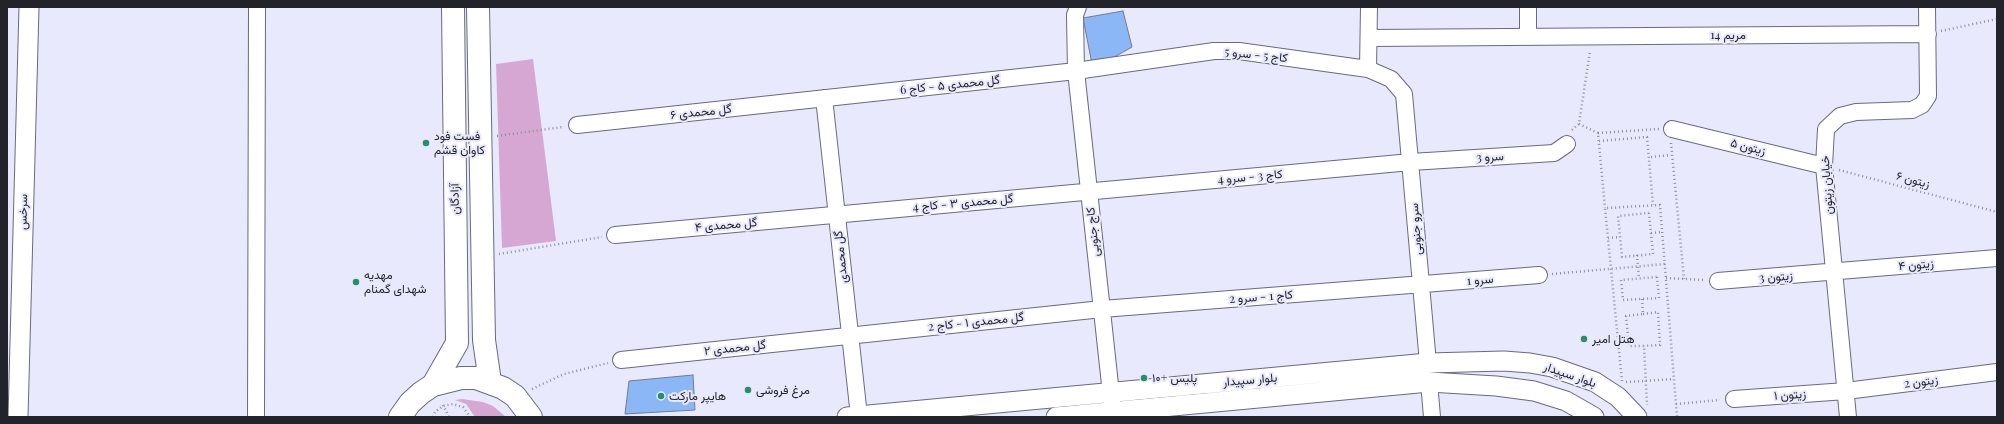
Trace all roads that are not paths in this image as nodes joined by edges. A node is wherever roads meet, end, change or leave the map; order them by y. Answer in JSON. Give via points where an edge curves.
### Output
{"nodes":[{"id":1,"x":28,"y":7,"type":"edge"},
{"id":2,"x":257,"y":7,"type":"edge"},
{"id":3,"x":453,"y":7,"type":"edge"},
{"id":4,"x":478,"y":7,"type":"edge"},
{"id":5,"x":1078,"y":7,"type":"edge"},
{"id":6,"x":1369,"y":7,"type":"edge"},
{"id":7,"x":1528,"y":7,"type":"edge"},
{"id":8,"x":1927,"y":7,"type":"edge"},
{"id":9,"x":1928,"y":34,"type":"junction"},
{"id":10,"x":1528,"y":37,"type":"junction"},
{"id":11,"x":1369,"y":38,"type":"junction"},
{"id":12,"x":1368,"y":69,"type":"junction"},
{"id":13,"x":1076,"y":71,"type":"junction"},
{"id":14,"x":1404,"y":94,"type":"joint"},
{"id":15,"x":824,"y":98,"type":"junction"},
{"id":16,"x":577,"y":125,"type":"road end"},
{"id":17,"x":1672,"y":129,"type":"road end"},
{"id":18,"x":1566,"y":144,"type":"road end"},
{"id":19,"x":1411,"y":162,"type":"junction"},
{"id":20,"x":1824,"y":166,"type":"junction"},
{"id":21,"x":1089,"y":192,"type":"junction"},
{"id":22,"x":837,"y":215,"type":"junction"},
{"id":23,"x":615,"y":235,"type":"road end"},
{"id":24,"x":1997,"y":258,"type":"edge"},
{"id":25,"x":1834,"y":272,"type":"junction"},
{"id":26,"x":1539,"y":275,"type":"road end"},
{"id":27,"x":1718,"y":281,"type":"road end"},
{"id":28,"x":1420,"y":285,"type":"junction"},
{"id":29,"x":1102,"y":309,"type":"junction"},
{"id":30,"x":850,"y":336,"type":"junction"},
{"id":31,"x":621,"y":360,"type":"road end"},
{"id":32,"x":1428,"y":363,"type":"junction"},
{"id":33,"x":1997,"y":372,"type":"edge"},
{"id":34,"x":490,"y":382,"type":"junction"},
{"id":35,"x":1429,"y":382,"type":"junction"},
{"id":36,"x":433,"y":385,"type":"junction"},
{"id":37,"x":1846,"y":391,"type":"junction"},
{"id":38,"x":1111,"y":392,"type":"junction"},
{"id":39,"x":1734,"y":399,"type":"road end"},
{"id":40,"x":1642,"y":413,"type":"edge"},
{"id":41,"x":1113,"y":414,"type":"edge"},
{"id":42,"x":853,"y":416,"type":"edge"},
{"id":43,"x":18,"y":417,"type":"edge"},
{"id":44,"x":256,"y":417,"type":"edge"},
{"id":45,"x":400,"y":417,"type":"edge"},
{"id":46,"x":531,"y":417,"type":"edge"},
{"id":47,"x":1056,"y":417,"type":"edge"},
{"id":48,"x":1432,"y":417,"type":"edge"},
{"id":49,"x":1594,"y":417,"type":"edge"},
{"id":50,"x":1848,"y":417,"type":"edge"}],
"edges":[{"from":1,"to":43,"type":"street","name":"سرخس"},
{"from":2,"to":44,"type":"street"},
{"from":3,"to":36,"type":"main road","name":"آزادگان","via":[[457,343]]},
{"from":4,"to":34,"type":"main road","via":[[484,340]]},
{"from":5,"to":13,"type":"street","name":"کاج جنوبی","via":[[1075,15]]},
{"from":6,"to":11,"type":"street"},
{"from":7,"to":10,"type":"street"},
{"from":8,"to":9,"type":"street","name":"خیابان زیتون"},
{"from":9,"to":10,"type":"street","name":"مریم 14"},
{"from":9,"to":20,"type":"street","name":"خیابان زیتون","via":[[1928,96],[1922,105],[1912,110],[1856,112],[1840,116],[1826,129]]},
{"from":10,"to":11,"type":"street","name":"مریم 14"},
{"from":11,"to":12,"type":"street"},
{"from":12,"to":13,"type":"street","name":"کاج 5 - سرو 5","via":[[1239,51],[1214,51]]},
{"from":12,"to":14,"type":"street","name":"کاج 5 - سرو 5","via":[[1391,79]]},
{"from":13,"to":15,"type":"street","name":"گل محمدی ۵ - کاج 6"},
{"from":13,"to":21,"type":"street","name":"کاج جنوبی"},
{"from":14,"to":19,"type":"street","name":"سرو جنوبی"},
{"from":15,"to":16,"type":"street","name":"گل محمدی ۶"},
{"from":15,"to":22,"type":"street","name":"گل محمدی"},
{"from":17,"to":20,"type":"street","name":"زیتون ۵"},
{"from":18,"to":19,"type":"street","name":"سرو 3","via":[[1554,153]]},
{"from":19,"to":21,"type":"street","name":"کاج 3 - سرو 4"},
{"from":19,"to":28,"type":"street","name":"سرو جنوبی"},
{"from":20,"to":25,"type":"street","name":"خیابان زیتون"},
{"from":21,"to":22,"type":"street","name":"گل محمدی ۳ - کاج 4"},
{"from":21,"to":29,"type":"street","name":"کاج جنوبی"},
{"from":22,"to":23,"type":"street","name":"گل محمدی ۴"},
{"from":22,"to":30,"type":"street","name":"گل محمدی"},
{"from":24,"to":25,"type":"street","name":"زیتون ۴"},
{"from":25,"to":27,"type":"street","name":"زیتون 3"},
{"from":25,"to":37,"type":"street","name":"خیابان زیتون"},
{"from":26,"to":28,"type":"street","name":"سرو 1"},
{"from":28,"to":29,"type":"street","name":"کاج 1 - سرو 2"},
{"from":28,"to":32,"type":"street","name":"سرو جنوبی"},
{"from":29,"to":30,"type":"street","name":"گل محمدی ۱ - کاج 2"},
{"from":29,"to":38,"type":"street","name":"کاج جنوبی"},
{"from":30,"to":31,"type":"street","name":"گل محمدی ۲"},
{"from":30,"to":42,"type":"street","name":"گل محمدی"},
{"from":32,"to":38,"type":"street","name":"بلوار سپیدار"},
{"from":32,"to":40,"type":"street","name":"بلوار سپیدار","via":[[1504,361],[1530,362],[1552,367],[1595,382]]},
{"from":33,"to":37,"type":"street","name":"زیتون 2"},
{"from":34,"to":36,"type":"main road","via":[[476,378],[461,378]]},
{"from":34,"to":46,"type":"main road","via":[[515,396]]},
{"from":35,"to":41,"type":"street","name":"بلوار سپیدار"},
{"from":35,"to":48,"type":"street"},
{"from":35,"to":49,"type":"street","name":"بلوار سپیدار","via":[[1534,391],[1566,401]]},
{"from":36,"to":45,"type":"main road","via":[[410,402]]},
{"from":37,"to":39,"type":"street","name":"زیتون ۱"},
{"from":37,"to":50,"type":"street","name":"خیابان زیتون"},
{"from":38,"to":41,"type":"street","name":"کاج جنوبی"},
{"from":38,"to":42,"type":"street","name":"بلوار سپیدار"},
{"from":41,"to":47,"type":"street","name":"بلوار سپیدار"}]}
